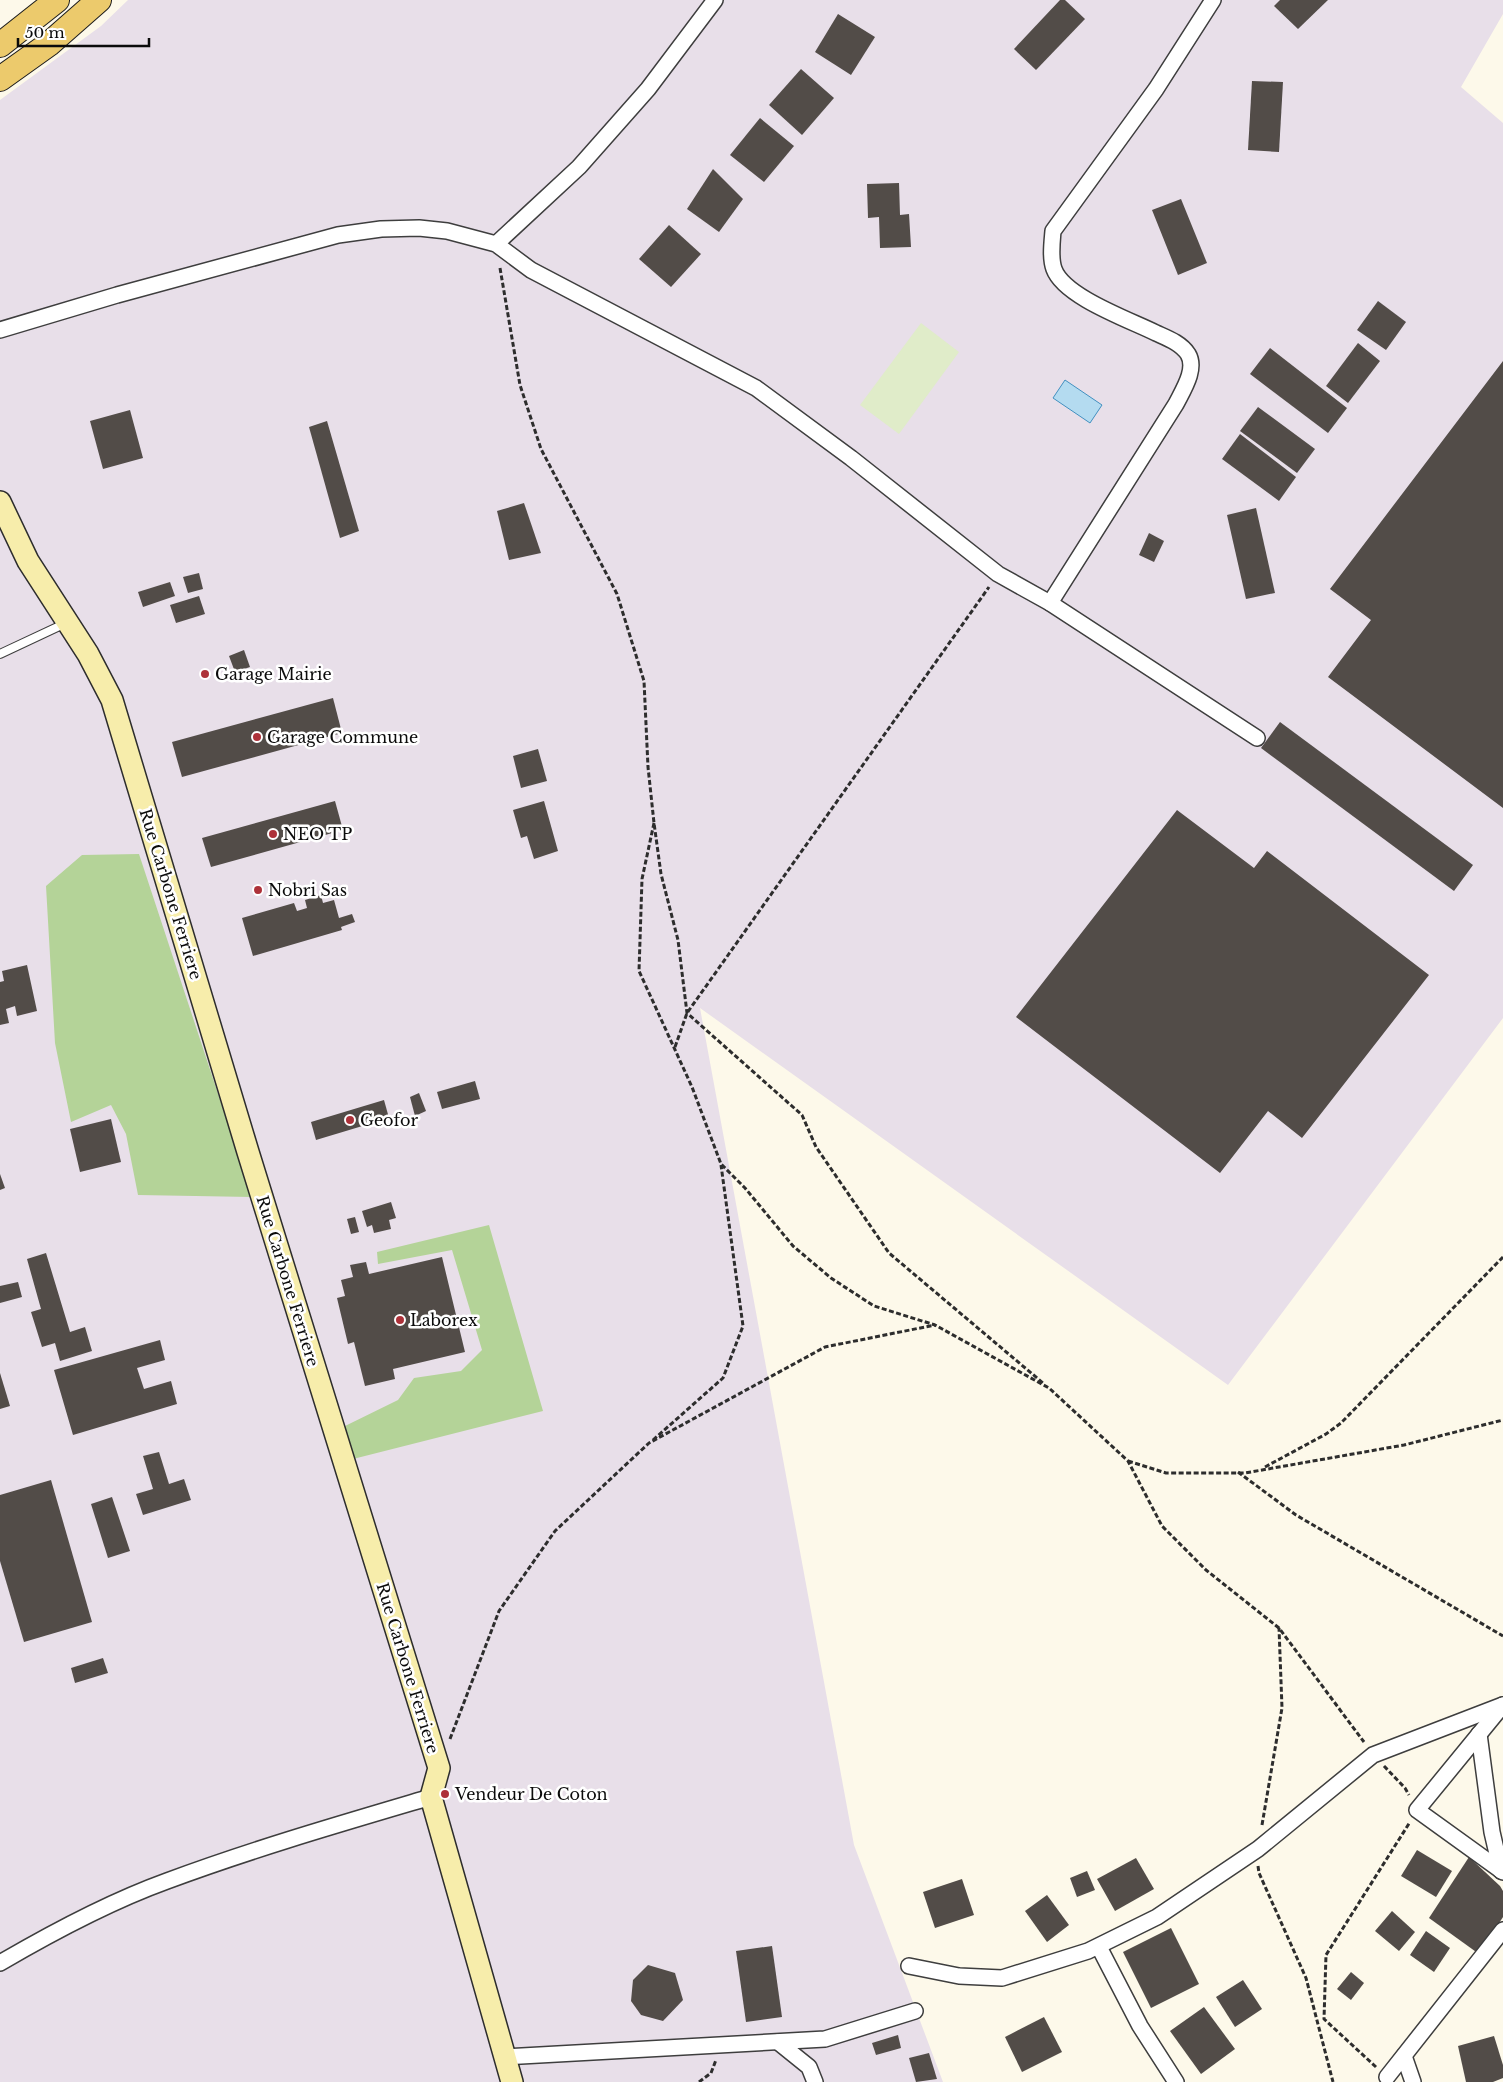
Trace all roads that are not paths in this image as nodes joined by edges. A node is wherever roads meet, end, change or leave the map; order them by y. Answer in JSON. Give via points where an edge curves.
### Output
{"nodes":[{"id":1,"x":57,"y":0,"type":"edge"},
{"id":2,"x":99,"y":0,"type":"edge"},
{"id":3,"x":715,"y":0,"type":"edge"},
{"id":4,"x":1214,"y":0,"type":"edge"},
{"id":5,"x":0,"y":45,"type":"edge"},
{"id":6,"x":0,"y":79,"type":"edge"},
{"id":7,"x":496,"y":244,"type":"junction"},
{"id":8,"x":0,"y":330,"type":"edge"},
{"id":9,"x":0,"y":502,"type":"edge"},
{"id":10,"x":1050,"y":603,"type":"junction"},
{"id":11,"x":68,"y":622,"type":"junction"},
{"id":12,"x":0,"y":654,"type":"edge"},
{"id":13,"x":1257,"y":738,"type":"dead end"},
{"id":14,"x":1503,"y":1705,"type":"edge"},
{"id":15,"x":1479,"y":1734,"type":"junction"},
{"id":16,"x":431,"y":1797,"type":"junction"},
{"id":17,"x":1502,"y":1872,"type":"edge"},
{"id":18,"x":1503,"y":1930,"type":"edge"},
{"id":19,"x":1099,"y":1947,"type":"junction"},
{"id":20,"x":0,"y":1963,"type":"edge"},
{"id":21,"x":909,"y":1966,"type":"dead end"},
{"id":22,"x":915,"y":2010,"type":"dead end"},
{"id":23,"x":778,"y":2042,"type":"junction"},
{"id":24,"x":1404,"y":2056,"type":"junction"},
{"id":25,"x":505,"y":2057,"type":"junction"},
{"id":26,"x":1387,"y":2077,"type":"road end"},
{"id":27,"x":512,"y":2082,"type":"edge"},
{"id":28,"x":815,"y":2082,"type":"edge"},
{"id":29,"x":1176,"y":2082,"type":"edge"},
{"id":30,"x":1414,"y":2082,"type":"edge"}],
"edges":[{"from":1,"to":5,"type":"main road"},
{"from":2,"to":6,"type":"main road","via":[[49,44]]},
{"from":3,"to":7,"type":"street","via":[[648,89],[579,167]]},
{"from":4,"to":10,"type":"street","via":[[1156,88],[1053,231],[1054,270],[1066,286],[1087,300],[1175,342],[1188,354],[1190,369],[1176,404]]},
{"from":7,"to":8,"type":"street","via":[[447,231],[419,228],[338,235]]},
{"from":7,"to":10,"type":"street","via":[[531,270],[756,388],[998,574]]},
{"from":9,"to":11,"type":"street","name":"Rue Carbone Ferriere","via":[[28,561]]},
{"from":10,"to":13,"type":"street"},
{"from":11,"to":12,"type":"lane"},
{"from":11,"to":16,"type":"street","name":"Rue Carbone Ferriere","via":[[103,680],[129,752],[251,1161],[439,1768]]},
{"from":14,"to":15,"type":"street"},
{"from":14,"to":19,"type":"street","via":[[1373,1755],[1258,1849],[1158,1917]]},
{"from":15,"to":17,"type":"street","via":[[1492,1832]]},
{"from":15,"to":17,"type":"street","via":[[1418,1810]]},
{"from":16,"to":20,"type":"street","via":[[166,1881],[103,1908]]},
{"from":16,"to":25,"type":"street"},
{"from":18,"to":24,"type":"street"},
{"from":19,"to":21,"type":"street","via":[[1002,1978],[959,1976]]},
{"from":19,"to":29,"type":"street","via":[[1140,2026]]},
{"from":22,"to":23,"type":"street","via":[[826,2039]]},
{"from":23,"to":25,"type":"street"},
{"from":23,"to":28,"type":"street","via":[[809,2067]]},
{"from":24,"to":26,"type":"street"},
{"from":24,"to":30,"type":"street"},
{"from":25,"to":27,"type":"street"}]}
